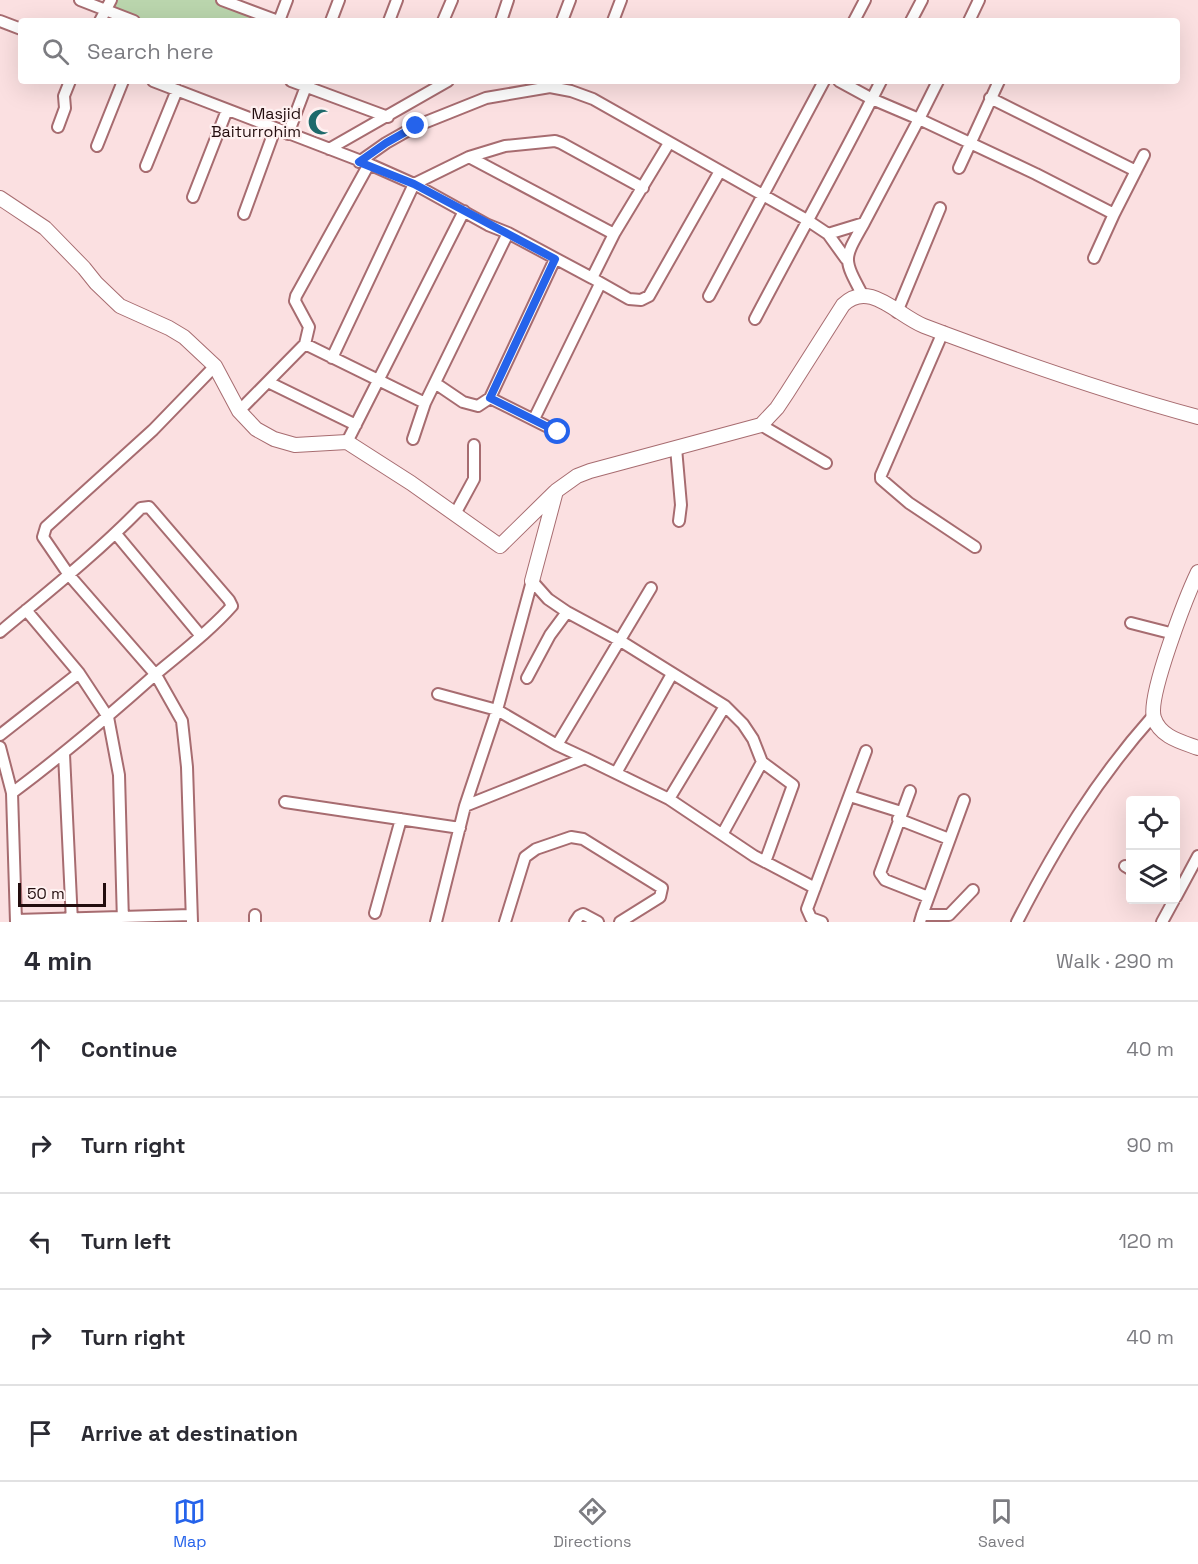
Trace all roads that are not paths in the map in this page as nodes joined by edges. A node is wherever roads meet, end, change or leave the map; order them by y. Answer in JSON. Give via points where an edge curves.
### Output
{"nodes":[{"id":1,"x":80,"y":0,"type":"edge"},
{"id":2,"x":287,"y":0,"type":"edge"},
{"id":3,"x":339,"y":0,"type":"edge"},
{"id":4,"x":397,"y":0,"type":"edge"},
{"id":5,"x":452,"y":0,"type":"edge"},
{"id":6,"x":508,"y":0,"type":"edge"},
{"id":7,"x":570,"y":0,"type":"edge"},
{"id":8,"x":621,"y":0,"type":"edge"},
{"id":9,"x":865,"y":0,"type":"edge"},
{"id":10,"x":922,"y":0,"type":"edge"},
{"id":11,"x":979,"y":0,"type":"edge"},
{"id":12,"x":228,"y":1,"type":"edge"},
{"id":13,"x":109,"y":5,"type":"edge"},
{"id":14,"x":130,"y":18,"type":"edge"},
{"id":15,"x":270,"y":18,"type":"edge"},
{"id":16,"x":279,"y":18,"type":"edge"},
{"id":17,"x":332,"y":18,"type":"edge"},
{"id":18,"x":390,"y":18,"type":"edge"},
{"id":19,"x":444,"y":18,"type":"edge"},
{"id":20,"x":502,"y":18,"type":"edge"},
{"id":21,"x":563,"y":18,"type":"edge"},
{"id":22,"x":614,"y":18,"type":"edge"},
{"id":23,"x":856,"y":18,"type":"edge"},
{"id":24,"x":913,"y":18,"type":"edge"},
{"id":25,"x":970,"y":18,"type":"edge"},
{"id":26,"x":0,"y":21,"type":"edge"},
{"id":27,"x":18,"y":28,"type":"edge"},
{"id":28,"x":69,"y":84,"type":"edge"},
{"id":29,"x":122,"y":84,"type":"edge"},
{"id":30,"x":161,"y":84,"type":"edge"},
{"id":31,"x":307,"y":84,"type":"edge"},
{"id":32,"x":438,"y":84,"type":"edge"},
{"id":33,"x":822,"y":84,"type":"edge"},
{"id":34,"x":844,"y":84,"type":"edge"},
{"id":35,"x":880,"y":84,"type":"edge"},
{"id":36,"x":936,"y":84,"type":"edge"},
{"id":37,"x":997,"y":84,"type":"edge"},
{"id":38,"x":177,"y":90,"type":"junction"},
{"id":39,"x":990,"y":98,"type":"junction"},
{"id":40,"x":872,"y":99,"type":"junction"},
{"id":41,"x":227,"y":110,"type":"junction"},
{"id":42,"x":388,"y":117,"type":"junction"},
{"id":43,"x":919,"y":119,"type":"junction"},
{"id":44,"x":58,"y":127,"type":"dead end"},
{"id":45,"x":275,"y":129,"type":"junction"},
{"id":46,"x":288,"y":134,"type":"junction"},
{"id":47,"x":669,"y":143,"type":"junction"},
{"id":48,"x":970,"y":143,"type":"junction"},
{"id":49,"x":97,"y":146,"type":"dead end"},
{"id":50,"x":330,"y":150,"type":"junction"},
{"id":51,"x":1144,"y":155,"type":"dead end"},
{"id":52,"x":469,"y":157,"type":"junction"},
{"id":53,"x":359,"y":161,"type":"junction"},
{"id":54,"x":146,"y":166,"type":"dead end"},
{"id":55,"x":959,"y":168,"type":"dead end"},
{"id":56,"x":720,"y":171,"type":"junction"},
{"id":57,"x":1136,"y":171,"type":"junction"},
{"id":58,"x":414,"y":184,"type":"junction"},
{"id":59,"x":643,"y":188,"type":"junction"},
{"id":60,"x":192,"y":197,"type":"dead end"},
{"id":61,"x":763,"y":197,"type":"junction"},
{"id":62,"x":0,"y":198,"type":"edge"},
{"id":63,"x":940,"y":208,"type":"dead end"},
{"id":64,"x":464,"y":211,"type":"junction"},
{"id":65,"x":244,"y":214,"type":"dead end"},
{"id":66,"x":1114,"y":214,"type":"junction"},
{"id":67,"x":807,"y":220,"type":"junction"},
{"id":68,"x":864,"y":223,"type":"junction"},
{"id":69,"x":508,"y":233,"type":"junction"},
{"id":70,"x":614,"y":234,"type":"junction"},
{"id":71,"x":828,"y":234,"type":"junction"},
{"id":72,"x":1094,"y":258,"type":"dead end"},
{"id":73,"x":555,"y":259,"type":"junction"},
{"id":74,"x":846,"y":259,"type":"junction"},
{"id":75,"x":596,"y":281,"type":"junction"},
{"id":76,"x":862,"y":294,"type":"junction"},
{"id":77,"x":709,"y":296,"type":"dead end"},
{"id":78,"x":897,"y":312,"type":"junction"},
{"id":79,"x":755,"y":319,"type":"dead end"},
{"id":80,"x":943,"y":333,"type":"junction"},
{"id":81,"x":305,"y":344,"type":"junction"},
{"id":82,"x":332,"y":358,"type":"junction"},
{"id":83,"x":215,"y":366,"type":"junction"},
{"id":84,"x":379,"y":379,"type":"junction"},
{"id":85,"x":268,"y":382,"type":"junction"},
{"id":86,"x":435,"y":383,"type":"junction"},
{"id":87,"x":490,"y":398,"type":"junction"},
{"id":88,"x":426,"y":403,"type":"junction"},
{"id":89,"x":239,"y":411,"type":"junction"},
{"id":90,"x":1198,"y":417,"type":"edge"},
{"id":91,"x":534,"y":419,"type":"junction"},
{"id":92,"x":356,"y":425,"type":"junction"},
{"id":93,"x":761,"y":425,"type":"junction"},
{"id":94,"x":558,"y":432,"type":"dead end"},
{"id":95,"x":413,"y":439,"type":"dead end"},
{"id":96,"x":347,"y":442,"type":"junction"},
{"id":97,"x":474,"y":445,"type":"dead end"},
{"id":98,"x":676,"y":448,"type":"junction"},
{"id":99,"x":826,"y":463,"type":"dead end"},
{"id":100,"x":556,"y":491,"type":"junction"},
{"id":101,"x":455,"y":514,"type":"junction"},
{"id":102,"x":679,"y":521,"type":"dead end"},
{"id":103,"x":116,"y":534,"type":"junction"},
{"id":104,"x":975,"y":547,"type":"dead end"},
{"id":105,"x":1198,"y":572,"type":"edge"},
{"id":106,"x":69,"y":575,"type":"junction"},
{"id":107,"x":532,"y":581,"type":"junction"},
{"id":108,"x":651,"y":588,"type":"dead end"},
{"id":109,"x":26,"y":610,"type":"junction"},
{"id":110,"x":567,"y":612,"type":"junction"},
{"id":111,"x":1131,"y":623,"type":"dead end"},
{"id":112,"x":0,"y":633,"type":"edge"},
{"id":113,"x":1174,"y":634,"type":"junction"},
{"id":114,"x":201,"y":636,"type":"junction"},
{"id":115,"x":619,"y":640,"type":"junction"},
{"id":116,"x":79,"y":673,"type":"junction"},
{"id":117,"x":672,"y":674,"type":"junction"},
{"id":118,"x":156,"y":675,"type":"junction"},
{"id":119,"x":527,"y":678,"type":"dead end"},
{"id":120,"x":438,"y":694,"type":"dead end"},
{"id":121,"x":725,"y":706,"type":"junction"},
{"id":122,"x":497,"y":710,"type":"junction"},
{"id":123,"x":1153,"y":716,"type":"junction"},
{"id":124,"x":108,"y":717,"type":"junction"},
{"id":125,"x":0,"y":735,"type":"edge"},
{"id":126,"x":557,"y":745,"type":"junction"},
{"id":127,"x":0,"y":747,"type":"edge"},
{"id":128,"x":1198,"y":748,"type":"edge"},
{"id":129,"x":866,"y":751,"type":"dead end"},
{"id":130,"x":64,"y":754,"type":"junction"},
{"id":131,"x":585,"y":758,"type":"junction"},
{"id":132,"x":762,"y":762,"type":"junction"},
{"id":133,"x":616,"y":774,"type":"junction"},
{"id":134,"x":909,"y":791,"type":"dead end"},
{"id":135,"x":12,"y":793,"type":"junction"},
{"id":136,"x":850,"y":795,"type":"junction"},
{"id":137,"x":669,"y":799,"type":"junction"},
{"id":138,"x":964,"y":800,"type":"dead end"},
{"id":139,"x":285,"y":802,"type":"dead end"},
{"id":140,"x":465,"y":806,"type":"junction"},
{"id":141,"x":900,"y":816,"type":"junction"},
{"id":142,"x":401,"y":819,"type":"junction"},
{"id":143,"x":460,"y":828,"type":"junction"},
{"id":144,"x":723,"y":833,"type":"junction"},
{"id":145,"x":949,"y":839,"type":"junction"},
{"id":146,"x":1198,"y":855,"type":"edge"},
{"id":147,"x":765,"y":862,"type":"junction"},
{"id":148,"x":1180,"y":887,"type":"edge"},
{"id":149,"x":815,"y":888,"type":"junction"},
{"id":150,"x":973,"y":890,"type":"dead end"},
{"id":151,"x":928,"y":897,"type":"junction"},
{"id":152,"x":1171,"y":904,"type":"edge"},
{"id":153,"x":375,"y":913,"type":"dead end"},
{"id":154,"x":192,"y":918,"type":"edge"},
{"id":155,"x":921,"y":918,"type":"edge"},
{"id":156,"x":123,"y":919,"type":"edge"},
{"id":157,"x":72,"y":920,"type":"edge"},
{"id":158,"x":810,"y":920,"type":"edge"},
{"id":159,"x":16,"y":921,"type":"edge"},
{"id":160,"x":436,"y":922,"type":"edge"},
{"id":161,"x":505,"y":922,"type":"edge"},
{"id":162,"x":575,"y":922,"type":"edge"},
{"id":163,"x":598,"y":922,"type":"edge"},
{"id":164,"x":620,"y":922,"type":"edge"},
{"id":165,"x":822,"y":922,"type":"edge"},
{"id":166,"x":1017,"y":922,"type":"edge"},
{"id":167,"x":1162,"y":922,"type":"edge"}],
"edges":[{"from":1,"to":13,"type":"street"},
{"from":2,"to":16,"type":"street"},
{"from":3,"to":17,"type":"street"},
{"from":4,"to":18,"type":"street"},
{"from":5,"to":19,"type":"street"},
{"from":6,"to":20,"type":"street"},
{"from":7,"to":21,"type":"street"},
{"from":8,"to":22,"type":"street"},
{"from":9,"to":23,"type":"street"},
{"from":10,"to":24,"type":"street"},
{"from":11,"to":25,"type":"street"},
{"from":12,"to":15,"type":"street"},
{"from":13,"to":14,"type":"street"},
{"from":26,"to":27,"type":"street"},
{"from":28,"to":44,"type":"street"},
{"from":29,"to":49,"type":"street"},
{"from":30,"to":38,"type":"street"},
{"from":31,"to":42,"type":"street"},
{"from":31,"to":46,"type":"street"},
{"from":32,"to":42,"type":"street"},
{"from":33,"to":61,"type":"street"},
{"from":34,"to":40,"type":"street"},
{"from":35,"to":40,"type":"street"},
{"from":36,"to":43,"type":"street"},
{"from":37,"to":39,"type":"street"},
{"from":38,"to":41,"type":"street"},
{"from":38,"to":54,"type":"street"},
{"from":39,"to":48,"type":"street"},
{"from":39,"to":57,"type":"street"},
{"from":40,"to":43,"type":"street"},
{"from":40,"to":67,"type":"street"},
{"from":41,"to":45,"type":"street"},
{"from":41,"to":60,"type":"street"},
{"from":42,"to":50,"type":"street"},
{"from":43,"to":48,"type":"street"},
{"from":43,"to":68,"type":"street"},
{"from":45,"to":46,"type":"street"},
{"from":45,"to":65,"type":"street"},
{"from":46,"to":50,"type":"street"},
{"from":47,"to":53,"type":"street","via":[[593,99],[550,87],[486,98],[416,126]]},
{"from":47,"to":56,"type":"street"},
{"from":47,"to":59,"type":"street"},
{"from":48,"to":55,"type":"street"},
{"from":48,"to":66,"type":"street"},
{"from":50,"to":53,"type":"street"},
{"from":51,"to":57,"type":"street"},
{"from":52,"to":58,"type":"street"},
{"from":52,"to":59,"type":"street","via":[[505,146],[555,141]]},
{"from":52,"to":70,"type":"street"},
{"from":53,"to":58,"type":"street"},
{"from":53,"to":81,"type":"street","via":[[296,296],[309,327]]},
{"from":56,"to":61,"type":"street"},
{"from":56,"to":75,"type":"street","via":[[649,296],[629,299]]},
{"from":57,"to":66,"type":"street"},
{"from":58,"to":64,"type":"street"},
{"from":58,"to":82,"type":"street"},
{"from":59,"to":70,"type":"street"},
{"from":61,"to":67,"type":"street"},
{"from":61,"to":77,"type":"street"},
{"from":62,"to":83,"type":"street","via":[[45,228],[120,306],[184,337]]},
{"from":63,"to":78,"type":"street"},
{"from":64,"to":69,"type":"street"},
{"from":64,"to":84,"type":"street"},
{"from":66,"to":72,"type":"street"},
{"from":67,"to":71,"type":"street"},
{"from":67,"to":79,"type":"street"},
{"from":68,"to":71,"type":"street"},
{"from":68,"to":74,"type":"street"},
{"from":69,"to":73,"type":"street"},
{"from":69,"to":86,"type":"street"},
{"from":70,"to":75,"type":"street"},
{"from":71,"to":74,"type":"street"},
{"from":73,"to":75,"type":"street"},
{"from":73,"to":87,"type":"street"},
{"from":74,"to":76,"type":"street"},
{"from":75,"to":91,"type":"street"},
{"from":76,"to":78,"type":"street"},
{"from":76,"to":93,"type":"street","via":[[843,304],[788,393]]},
{"from":78,"to":80,"type":"street"},
{"from":80,"to":90,"type":"street","via":[[1045,370]]},
{"from":80,"to":104,"type":"street","via":[[881,475],[909,503]]},
{"from":81,"to":82,"type":"street"},
{"from":81,"to":85,"type":"street"},
{"from":82,"to":84,"type":"street"},
{"from":83,"to":89,"type":"street"},
{"from":83,"to":106,"type":"street","via":[[153,430],[46,527],[43,537]]},
{"from":84,"to":88,"type":"street"},
{"from":84,"to":92,"type":"street"},
{"from":85,"to":89,"type":"street"},
{"from":85,"to":92,"type":"street"},
{"from":86,"to":87,"type":"street","via":[[463,402],[478,406]]},
{"from":86,"to":88,"type":"street"},
{"from":87,"to":91,"type":"street"},
{"from":88,"to":95,"type":"street"},
{"from":89,"to":96,"type":"street","via":[[256,429],[284,442]]},
{"from":91,"to":94,"type":"street"},
{"from":92,"to":96,"type":"street"},
{"from":93,"to":98,"type":"street"},
{"from":93,"to":99,"type":"street"},
{"from":96,"to":101,"type":"street"},
{"from":97,"to":101,"type":"street","via":[[474,479]]},
{"from":98,"to":100,"type":"street","via":[[577,476]]},
{"from":98,"to":102,"type":"street"},
{"from":100,"to":101,"type":"street","via":[[500,546]]},
{"from":100,"to":107,"type":"street"},
{"from":103,"to":106,"type":"street"},
{"from":103,"to":114,"type":"street"},
{"from":103,"to":114,"type":"street","via":[[141,508],[149,507],[229,600],[231,607]]},
{"from":105,"to":113,"type":"street"},
{"from":106,"to":109,"type":"street"},
{"from":106,"to":118,"type":"street"},
{"from":107,"to":110,"type":"street"},
{"from":107,"to":122,"type":"street"},
{"from":108,"to":115,"type":"street"},
{"from":109,"to":112,"type":"street"},
{"from":109,"to":116,"type":"street"},
{"from":110,"to":115,"type":"street"},
{"from":110,"to":119,"type":"street"},
{"from":111,"to":113,"type":"street"},
{"from":113,"to":123,"type":"street"},
{"from":114,"to":118,"type":"street"},
{"from":115,"to":117,"type":"street"},
{"from":115,"to":126,"type":"street"},
{"from":116,"to":124,"type":"street"},
{"from":116,"to":125,"type":"street"},
{"from":117,"to":121,"type":"street"},
{"from":117,"to":133,"type":"street"},
{"from":118,"to":124,"type":"street"},
{"from":118,"to":154,"type":"street","via":[[183,724]]},
{"from":120,"to":122,"type":"street"},
{"from":121,"to":132,"type":"street","via":[[753,739]]},
{"from":121,"to":137,"type":"street"},
{"from":122,"to":126,"type":"street"},
{"from":122,"to":140,"type":"street"},
{"from":123,"to":128,"type":"street","via":[[1165,733]]},
{"from":123,"to":166,"type":"street","via":[[1120,753],[1083,805]]},
{"from":124,"to":130,"type":"street"},
{"from":124,"to":156,"type":"street","via":[[119,775]]},
{"from":126,"to":131,"type":"street"},
{"from":127,"to":135,"type":"street"},
{"from":129,"to":136,"type":"street"},
{"from":130,"to":135,"type":"street"},
{"from":130,"to":157,"type":"street"},
{"from":131,"to":133,"type":"street"},
{"from":131,"to":140,"type":"street"},
{"from":132,"to":144,"type":"street"},
{"from":132,"to":147,"type":"street","via":[[784,777],[793,789]]},
{"from":133,"to":137,"type":"street"},
{"from":134,"to":141,"type":"street"},
{"from":135,"to":159,"type":"street"},
{"from":136,"to":141,"type":"street"},
{"from":136,"to":149,"type":"street"},
{"from":137,"to":144,"type":"street"},
{"from":138,"to":145,"type":"street"},
{"from":139,"to":142,"type":"street"},
{"from":140,"to":143,"type":"street"},
{"from":141,"to":145,"type":"street"},
{"from":141,"to":151,"type":"street","via":[[881,876]]},
{"from":142,"to":143,"type":"street"},
{"from":142,"to":153,"type":"street"},
{"from":143,"to":160,"type":"street"},
{"from":144,"to":147,"type":"street"},
{"from":145,"to":151,"type":"street"},
{"from":146,"to":148,"type":"street"},
{"from":147,"to":149,"type":"street"},
{"from":149,"to":158,"type":"street","via":[[807,909]]},
{"from":150,"to":155,"type":"street","via":[[949,915]]},
{"from":151,"to":155,"type":"street"},
{"from":152,"to":167,"type":"street"},
{"from":154,"to":156,"type":"street"},
{"from":156,"to":157,"type":"street"},
{"from":157,"to":159,"type":"street"},
{"from":158,"to":165,"type":"street"},
{"from":161,"to":164,"type":"street","via":[[525,857],[571,837],[582,839],[662,888],[660,897]]},
{"from":162,"to":163,"type":"street","via":[[583,914]]}]}
